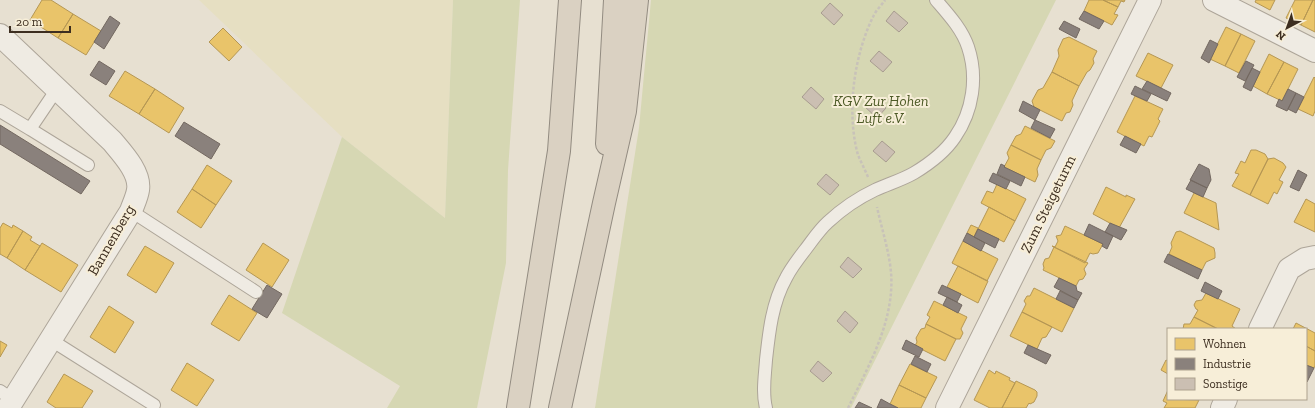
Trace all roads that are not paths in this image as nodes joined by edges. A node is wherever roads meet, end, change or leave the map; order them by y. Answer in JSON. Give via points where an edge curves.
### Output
{"nodes":[{"id":1,"x":570,"y":0,"type":"edge"},
{"id":2,"x":615,"y":0,"type":"edge"},
{"id":3,"x":636,"y":0,"type":"edge"},
{"id":4,"x":936,"y":0,"type":"edge"},
{"id":5,"x":1150,"y":0,"type":"edge"},
{"id":6,"x":1214,"y":0,"type":"edge"},
{"id":7,"x":0,"y":35,"type":"edge"},
{"id":8,"x":1315,"y":51,"type":"edge"},
{"id":9,"x":57,"y":89,"type":"junction"},
{"id":10,"x":0,"y":110,"type":"edge"},
{"id":11,"x":30,"y":129,"type":"junction"},
{"id":12,"x":88,"y":165,"type":"dead end"},
{"id":13,"x":604,"y":203,"type":"junction"},
{"id":14,"x":130,"y":211,"type":"junction"},
{"id":15,"x":1315,"y":257,"type":"edge"},
{"id":16,"x":256,"y":292,"type":"dead end"},
{"id":17,"x":1260,"y":328,"type":"edge"},
{"id":18,"x":51,"y":340,"type":"junction"},
{"id":19,"x":7,"y":400,"type":"edge"},
{"id":20,"x":154,"y":405,"type":"dead end"},
{"id":21,"x":518,"y":408,"type":"edge"},
{"id":22,"x":560,"y":408,"type":"edge"},
{"id":23,"x":766,"y":408,"type":"edge"},
{"id":24,"x":947,"y":408,"type":"edge"}],
"edges":[{"from":1,"to":21,"type":"highway","via":[[559,151]]},
{"from":2,"to":13,"type":"highway"},
{"from":3,"to":13,"type":"highway","via":[[625,111]]},
{"from":4,"to":23,"type":"lane","via":[[954,20],[968,46],[974,72],[971,101],[962,125],[955,137],[930,162],[913,174],[874,190],[828,222],[793,266],[785,278],[769,329],[763,395]]},
{"from":5,"to":24,"type":"street","name":"Zum Steigeturm"},
{"from":6,"to":8,"type":"street"},
{"from":7,"to":9,"type":"street","name":"Bannenberg"},
{"from":9,"to":11,"type":"lane"},
{"from":9,"to":14,"type":"street","name":"Bannenberg","via":[[112,141],[127,159],[135,174],[138,189]]},
{"from":10,"to":11,"type":"lane"},
{"from":11,"to":12,"type":"lane"},
{"from":13,"to":22,"type":"highway"},
{"from":14,"to":16,"type":"lane"},
{"from":14,"to":18,"type":"street","name":"Bannenberg"},
{"from":15,"to":17,"type":"street","via":[[1305,259],[1289,269]]},
{"from":18,"to":19,"type":"street","name":"Bannenberg"},
{"from":18,"to":20,"type":"lane"}]}
